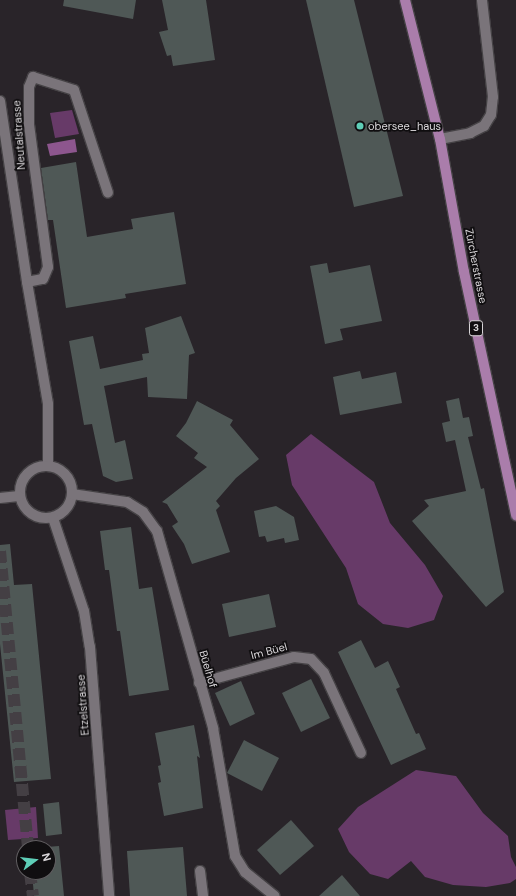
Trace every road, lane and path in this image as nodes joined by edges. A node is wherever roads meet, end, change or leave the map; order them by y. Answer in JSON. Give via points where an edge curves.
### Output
{"nodes":[{"id":1,"x":405,"y":0,"type":"edge"},
{"id":2,"x":482,"y":0,"type":"edge"},
{"id":3,"x":0,"y":101,"type":"edge"},
{"id":4,"x":440,"y":139,"type":"junction"},
{"id":5,"x":108,"y":193,"type":"dead end"},
{"id":6,"x":27,"y":282,"type":"junction"},
{"id":7,"x":48,"y":466,"type":"junction"},
{"id":8,"x":72,"y":494,"type":"junction"},
{"id":9,"x":19,"y":496,"type":"junction"},
{"id":10,"x":0,"y":498,"type":"edge"},
{"id":11,"x":516,"y":515,"type":"edge"},
{"id":12,"x":53,"y":518,"type":"junction"},
{"id":13,"x":199,"y":683,"type":"junction"},
{"id":14,"x":361,"y":753,"type":"dead end"},
{"id":15,"x":200,"y":871,"type":"dead end"},
{"id":16,"x":109,"y":896,"type":"edge"},
{"id":17,"x":203,"y":896,"type":"edge"},
{"id":18,"x":275,"y":896,"type":"edge"}],
"edges":[{"from":1,"to":4,"type":"main road","name":"Zürcherstrasse","number":"3"},
{"from":2,"to":4,"type":"street","via":[[493,97],[491,115],[484,126],[470,133]]},
{"from":3,"to":6,"type":"street","name":"Neutalstrasse"},
{"from":4,"to":11,"type":"main road","name":"Zürcherstrasse","number":"3","via":[[464,272]]},
{"from":5,"to":6,"type":"street","name":"Neutalstrasse","via":[[74,90],[33,77],[29,88],[29,124],[48,267],[43,279]]},
{"from":6,"to":7,"type":"street","name":"Neutalstrasse","via":[[48,404]]},
{"from":7,"to":8,"type":"street","via":[[61,470],[69,480]]},
{"from":7,"to":9,"type":"street","via":[[37,467],[27,473],[21,483]]},
{"from":8,"to":12,"type":"street","via":[[63,513]]},
{"from":8,"to":13,"type":"street","name":"Büelhof","via":[[127,502],[143,512],[157,531]]},
{"from":9,"to":10,"type":"street"},
{"from":9,"to":12,"type":"street","via":[[24,507],[32,515],[42,519]]},
{"from":12,"to":16,"type":"street","name":"Etzelstrasse","via":[[80,598],[90,646]]},
{"from":13,"to":14,"type":"street","name":"Im Büel","via":[[294,657],[311,659],[324,673]]},
{"from":13,"to":18,"type":"street","name":"Büelhof","via":[[213,728],[235,856],[245,872]]},
{"from":15,"to":17,"type":"street"}]}
